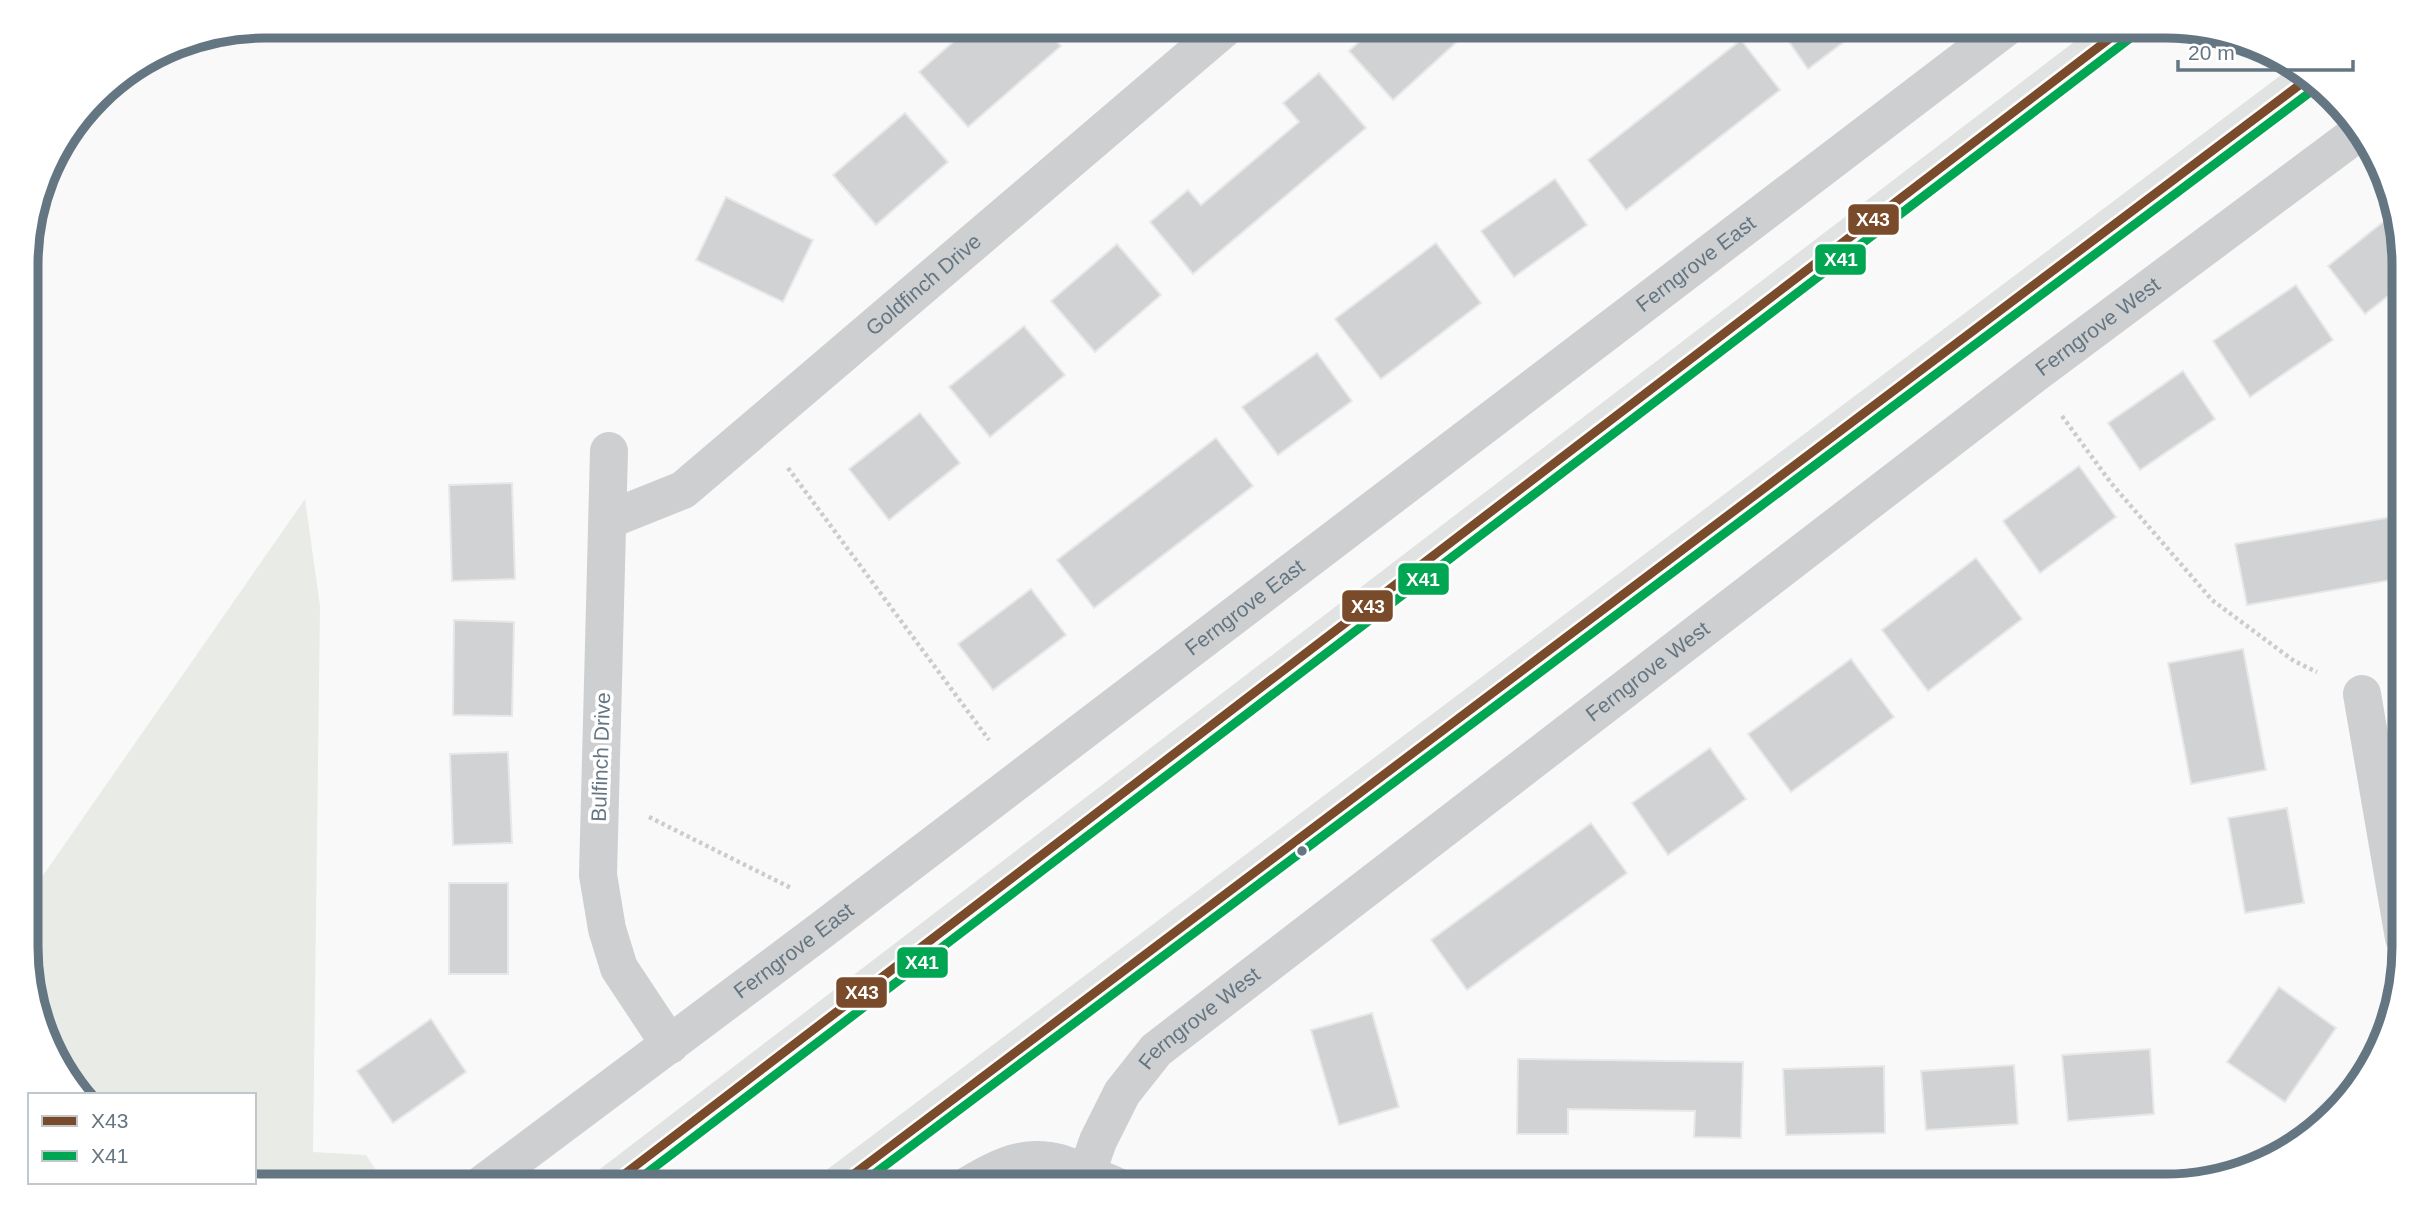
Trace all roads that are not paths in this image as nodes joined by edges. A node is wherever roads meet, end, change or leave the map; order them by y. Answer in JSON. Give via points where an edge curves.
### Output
{"nodes":[{"id":1,"x":1213,"y":38,"type":"edge"},
{"id":2,"x":1992,"y":38,"type":"edge"},
{"id":3,"x":2110,"y":38,"type":"edge"},
{"id":4,"x":2300,"y":84,"type":"edge"},
{"id":5,"x":2352,"y":138,"type":"edge"},
{"id":6,"x":609,"y":451,"type":"dead end"},
{"id":7,"x":607,"y":520,"type":"junction"},
{"id":8,"x":2362,"y":694,"type":"road end"},
{"id":9,"x":2392,"y":868,"type":"edge"},
{"id":10,"x":670,"y":1045,"type":"junction"},
{"id":11,"x":496,"y":1174,"type":"edge"},
{"id":12,"x":625,"y":1174,"type":"edge"},
{"id":13,"x":853,"y":1174,"type":"edge"},
{"id":14,"x":987,"y":1174,"type":"edge"},
{"id":15,"x":1084,"y":1174,"type":"edge"},
{"id":16,"x":1101,"y":1174,"type":"edge"}],
"edges":[{"from":1,"to":7,"type":"street","name":"Goldfinch Drive","via":[[683,490]]},
{"from":2,"to":10,"type":"street","name":"Ferngrove East"},
{"from":3,"to":12,"type":"highway"},
{"from":4,"to":13,"type":"highway"},
{"from":5,"to":16,"type":"street","name":"Ferngrove West","via":[[2032,375],[1156,1051],[1122,1093],[1098,1141]]},
{"from":6,"to":7,"type":"street","name":"Bulfinch Drive"},
{"from":7,"to":10,"type":"street","name":"Bulfinch Drive","via":[[598,875],[619,968]]},
{"from":8,"to":9,"type":"street"},
{"from":10,"to":11,"type":"street","name":"Ferngrove East"},
{"from":14,"to":15,"type":"street","name":"Ferngrove West","via":[[1022,1161],[1050,1161]]}]}
